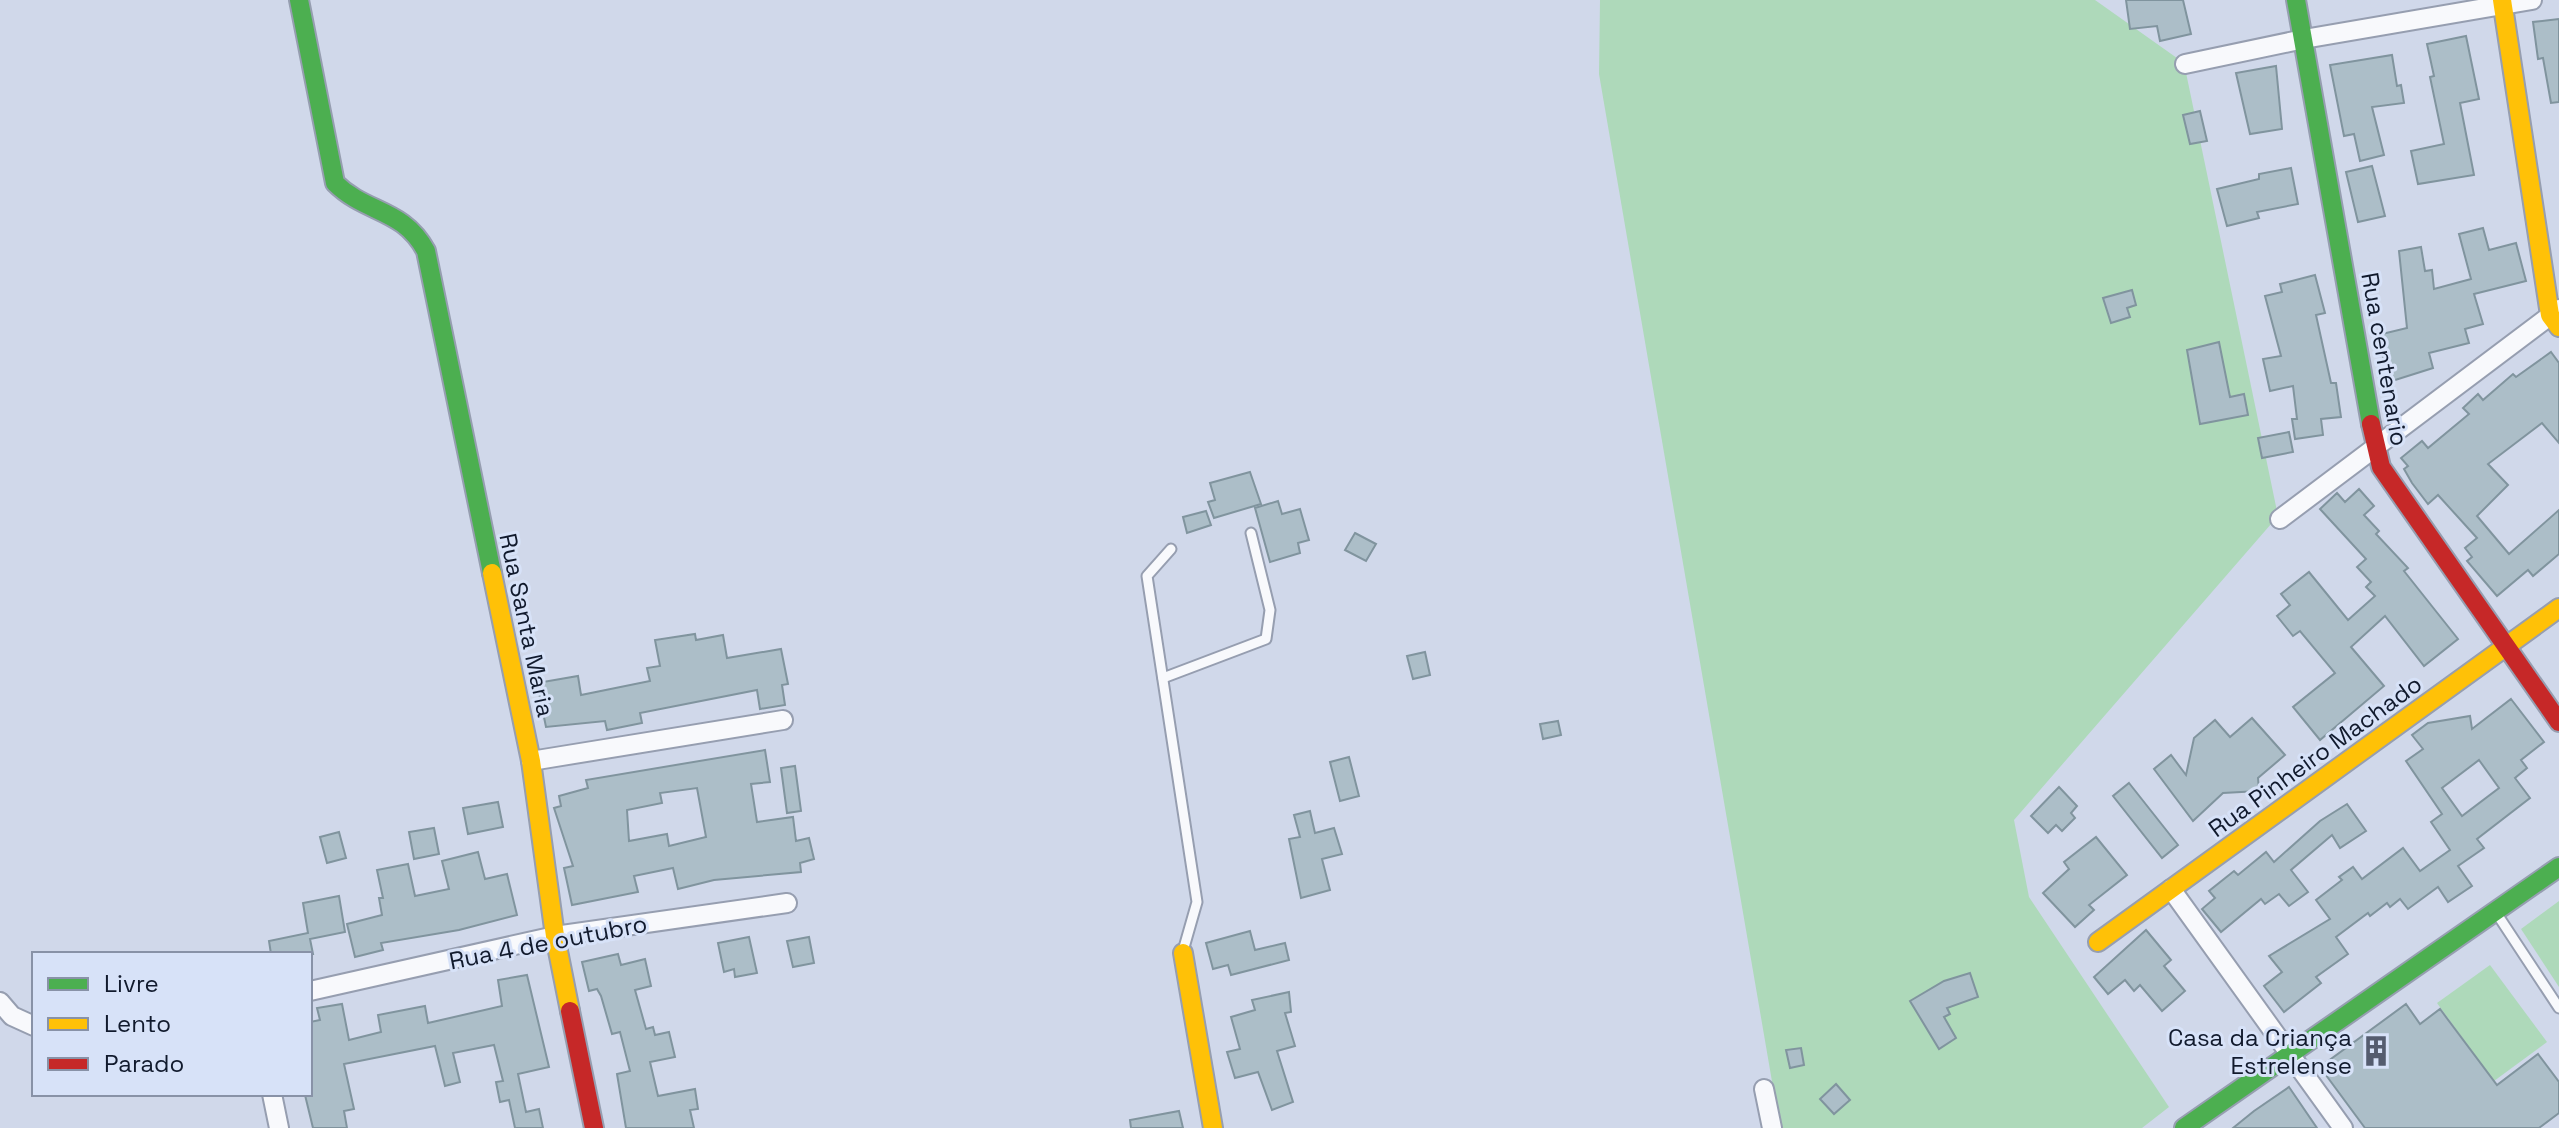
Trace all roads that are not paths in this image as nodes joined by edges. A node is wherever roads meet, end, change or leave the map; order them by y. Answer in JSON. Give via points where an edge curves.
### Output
{"nodes":[{"id":1,"x":299,"y":0,"type":"edge"},
{"id":2,"x":2296,"y":0,"type":"edge"},
{"id":3,"x":2532,"y":0,"type":"edge"},
{"id":4,"x":2502,"y":3,"type":"edge"},
{"id":5,"x":2304,"y":39,"type":"junction"},
{"id":6,"x":2185,"y":64,"type":"dead end"},
{"id":7,"x":2556,"y":317,"type":"edge"},
{"id":8,"x":2375,"y":447,"type":"junction"},
{"id":9,"x":2280,"y":519,"type":"dead end"},
{"id":10,"x":1251,"y":533,"type":"dead end"},
{"id":11,"x":1171,"y":549,"type":"dead end"},
{"id":12,"x":2559,"y":608,"type":"edge"},
{"id":13,"x":2505,"y":649,"type":"junction"},
{"id":14,"x":1163,"y":678,"type":"junction"},
{"id":15,"x":783,"y":720,"type":"dead end"},
{"id":16,"x":2559,"y":722,"type":"edge"},
{"id":17,"x":531,"y":761,"type":"junction"},
{"id":18,"x":2559,"y":867,"type":"edge"},
{"id":19,"x":2171,"y":889,"type":"junction"},
{"id":20,"x":787,"y":903,"type":"dead end"},
{"id":21,"x":2495,"y":912,"type":"junction"},
{"id":22,"x":555,"y":936,"type":"junction"},
{"id":23,"x":2098,"y":942,"type":"dead end"},
{"id":24,"x":1183,"y":953,"type":"joint"},
{"id":25,"x":312,"y":991,"type":"edge"},
{"id":26,"x":0,"y":1002,"type":"edge"},
{"id":27,"x":2559,"y":1008,"type":"edge"},
{"id":28,"x":32,"y":1025,"type":"edge"},
{"id":29,"x":2289,"y":1055,"type":"junction"},
{"id":30,"x":1764,"y":1089,"type":"dead end"},
{"id":31,"x":272,"y":1096,"type":"edge"},
{"id":32,"x":279,"y":1128,"type":"edge"},
{"id":33,"x":594,"y":1128,"type":"edge"},
{"id":34,"x":1213,"y":1128,"type":"edge"},
{"id":35,"x":1772,"y":1128,"type":"edge"},
{"id":36,"x":2184,"y":1128,"type":"edge"},
{"id":37,"x":2343,"y":1128,"type":"edge"}],
"edges":[{"from":1,"to":17,"type":"street","name":"Rua Santa Maria","via":[[335,183],[344,194],[397,214],[418,230],[426,251]]},
{"from":2,"to":5,"type":"street","name":"Rua centenario"},
{"from":3,"to":4,"type":"street"},
{"from":4,"to":5,"type":"street"},
{"from":4,"to":7,"type":"street"},
{"from":5,"to":6,"type":"street"},
{"from":5,"to":8,"type":"street","name":"Rua centenario"},
{"from":7,"to":8,"type":"street"},
{"from":8,"to":9,"type":"street"},
{"from":8,"to":13,"type":"street","name":"Rua centenario","via":[[2381,467]]},
{"from":10,"to":14,"type":"lane","via":[[1270,610],[1266,639]]},
{"from":11,"to":14,"type":"lane","via":[[1147,576]]},
{"from":12,"to":13,"type":"street","name":"Rua Pinheiro Machado"},
{"from":13,"to":16,"type":"street","name":"Rua centenario"},
{"from":13,"to":19,"type":"street","name":"Rua Pinheiro Machado"},
{"from":14,"to":24,"type":"lane","via":[[1197,902]]},
{"from":15,"to":17,"type":"street"},
{"from":17,"to":22,"type":"street","name":"Rua Santa Maria"},
{"from":18,"to":21,"type":"street"},
{"from":19,"to":23,"type":"street","name":"Rua Pinheiro Machado"},
{"from":19,"to":29,"type":"street"},
{"from":20,"to":22,"type":"street","name":"Rua 4 de outubro"},
{"from":21,"to":27,"type":"lane"},
{"from":21,"to":29,"type":"street"},
{"from":22,"to":25,"type":"street","name":"Rua 4 de outubro"},
{"from":22,"to":33,"type":"street","name":"Rua Santa Maria"},
{"from":24,"to":34,"type":"street"},
{"from":26,"to":28,"type":"street","via":[[12,1016]]},
{"from":29,"to":36,"type":"street"},
{"from":29,"to":37,"type":"street"},
{"from":30,"to":35,"type":"street"},
{"from":31,"to":32,"type":"street"}]}
